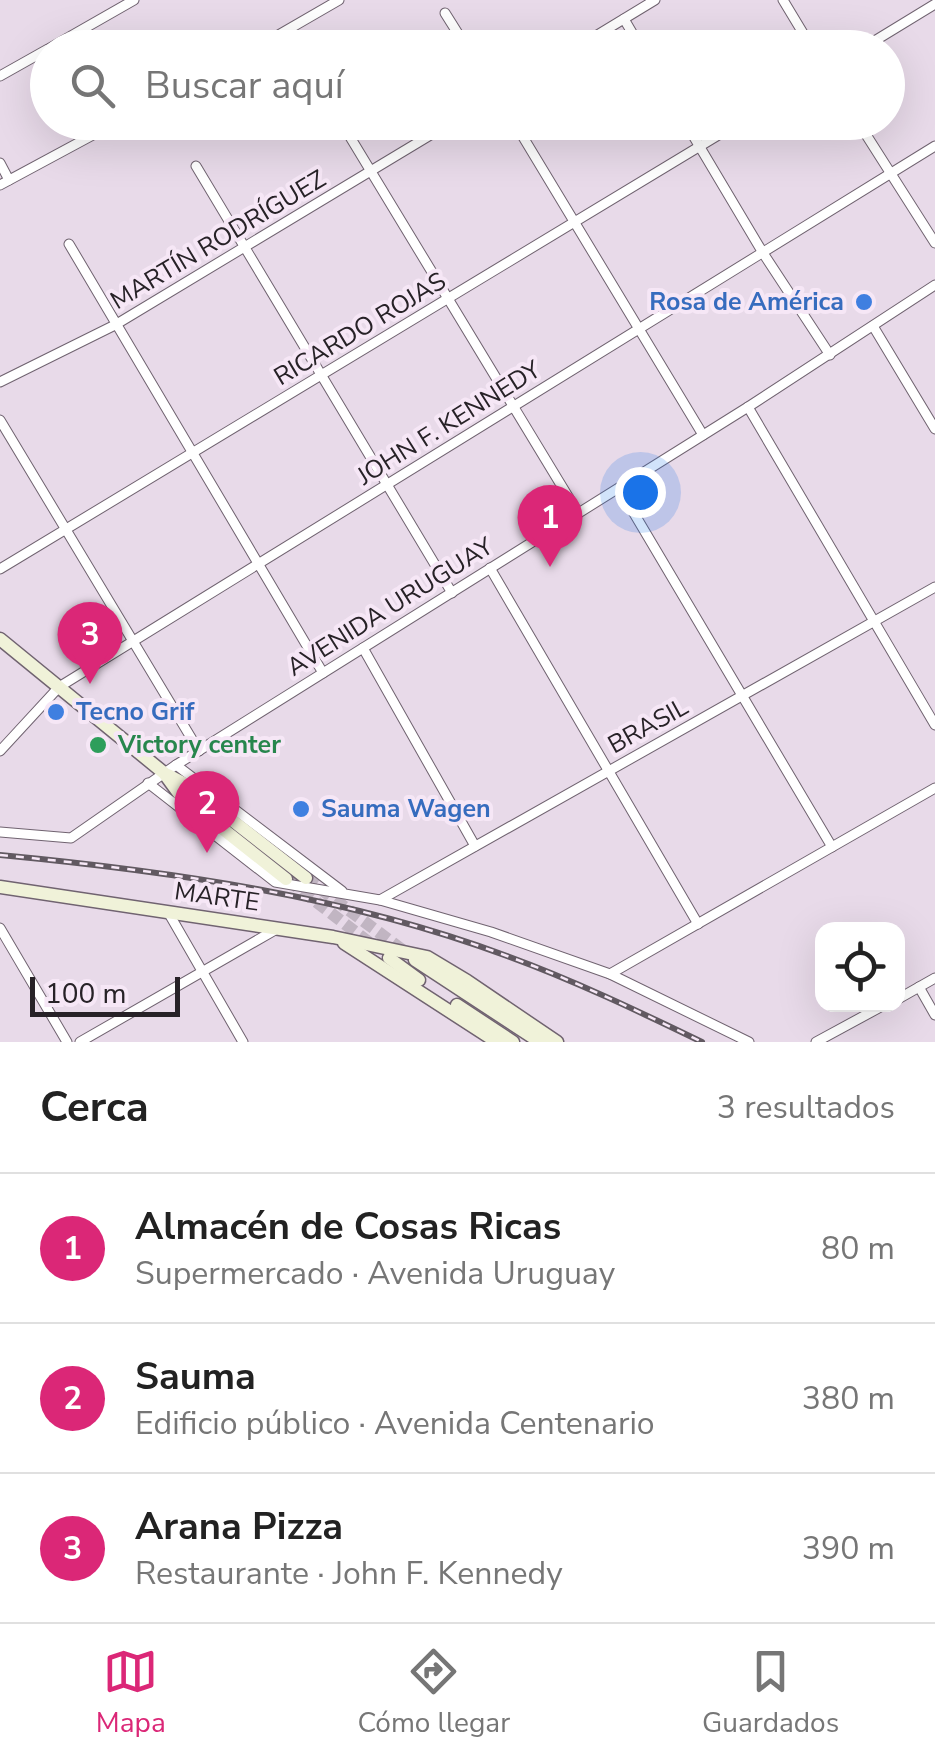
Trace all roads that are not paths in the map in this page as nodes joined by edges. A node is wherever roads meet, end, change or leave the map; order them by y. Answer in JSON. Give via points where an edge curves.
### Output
{"nodes":[{"id":1,"x":134,"y":0,"type":"edge"},
{"id":2,"x":339,"y":0,"type":"edge"},
{"id":3,"x":654,"y":0,"type":"edge"},
{"id":4,"x":784,"y":0,"type":"edge"},
{"id":5,"x":117,"y":4,"type":"edge"},
{"id":6,"x":935,"y":4,"type":"edge"},
{"id":7,"x":446,"y":13,"type":"dead end"},
{"id":8,"x":624,"y":19,"type":"junction"},
{"id":9,"x":80,"y":30,"type":"edge"},
{"id":10,"x":287,"y":30,"type":"edge"},
{"id":11,"x":456,"y":30,"type":"edge"},
{"id":12,"x":606,"y":30,"type":"edge"},
{"id":13,"x":630,"y":30,"type":"edge"},
{"id":14,"x":802,"y":30,"type":"edge"},
{"id":15,"x":893,"y":30,"type":"edge"},
{"id":16,"x":30,"y":59,"type":"edge"},
{"id":17,"x":0,"y":76,"type":"edge"},
{"id":18,"x":83,"y":140,"type":"edge"},
{"id":19,"x":351,"y":140,"type":"edge"},
{"id":20,"x":422,"y":140,"type":"edge"},
{"id":21,"x":525,"y":140,"type":"edge"},
{"id":22,"x":696,"y":140,"type":"edge"},
{"id":23,"x":711,"y":140,"type":"edge"},
{"id":24,"x":869,"y":140,"type":"edge"},
{"id":25,"x":935,"y":146,"type":"edge"},
{"id":26,"x":700,"y":147,"type":"junction"},
{"id":27,"x":0,"y":163,"type":"edge"},
{"id":28,"x":196,"y":166,"type":"dead end"},
{"id":29,"x":370,"y":172,"type":"junction"},
{"id":30,"x":890,"y":174,"type":"junction"},
{"id":31,"x":5,"y":183,"type":"edge"},
{"id":32,"x":574,"y":222,"type":"junction"},
{"id":33,"x":935,"y":243,"type":"edge"},
{"id":34,"x":69,"y":244,"type":"dead end"},
{"id":35,"x":243,"y":248,"type":"junction"},
{"id":36,"x":763,"y":253,"type":"junction"},
{"id":37,"x":935,"y":285,"type":"edge"},
{"id":38,"x":448,"y":299,"type":"junction"},
{"id":39,"x":115,"y":326,"type":"junction"},
{"id":40,"x":874,"y":326,"type":"junction"},
{"id":41,"x":638,"y":330,"type":"junction"},
{"id":42,"x":830,"y":354,"type":"junction"},
{"id":43,"x":320,"y":376,"type":"junction"},
{"id":44,"x":0,"y":382,"type":"edge"},
{"id":45,"x":748,"y":407,"type":"junction"},
{"id":46,"x":512,"y":408,"type":"junction"},
{"id":47,"x":0,"y":420,"type":"edge"},
{"id":48,"x":935,"y":429,"type":"edge"},
{"id":49,"x":703,"y":435,"type":"junction"},
{"id":50,"x":195,"y":452,"type":"junction"},
{"id":51,"x":388,"y":484,"type":"junction"},
{"id":52,"x":619,"y":488,"type":"junction"},
{"id":53,"x":578,"y":514,"type":"junction"},
{"id":54,"x":68,"y":528,"type":"junction"},
{"id":55,"x":259,"y":563,"type":"junction"},
{"id":56,"x":490,"y":568,"type":"junction"},
{"id":57,"x":0,"y":569,"type":"edge"},
{"id":58,"x":935,"y":587,"type":"edge"},
{"id":59,"x":452,"y":592,"type":"junction"},
{"id":60,"x":874,"y":621,"type":"junction"},
{"id":61,"x":0,"y":639,"type":"edge"},
{"id":62,"x":134,"y":640,"type":"junction"},
{"id":63,"x":363,"y":648,"type":"junction"},
{"id":64,"x":324,"y":673,"type":"junction"},
{"id":65,"x":60,"y":687,"type":"junction"},
{"id":66,"x":742,"y":696,"type":"junction"},
{"id":67,"x":935,"y":725,"type":"edge"},
{"id":68,"x":199,"y":750,"type":"junction"},
{"id":69,"x":0,"y":751,"type":"edge"},
{"id":70,"x":170,"y":769,"type":"junction"},
{"id":71,"x":609,"y":771,"type":"junction"},
{"id":72,"x":148,"y":784,"type":"junction"},
{"id":73,"x":935,"y":788,"type":"edge"},
{"id":74,"x":0,"y":832,"type":"edge"},
{"id":75,"x":475,"y":846,"type":"junction"},
{"id":76,"x":832,"y":847,"type":"junction"},
{"id":77,"x":306,"y":878,"type":"tunnel mouth"},
{"id":78,"x":281,"y":881,"type":"junction"},
{"id":79,"x":0,"y":887,"type":"edge"},
{"id":80,"x":344,"y":892,"type":"junction"},
{"id":81,"x":380,"y":900,"type":"junction"},
{"id":82,"x":168,"y":912,"type":"junction"},
{"id":83,"x":698,"y":924,"type":"junction"},
{"id":84,"x":0,"y":928,"type":"edge"},
{"id":85,"x":278,"y":928,"type":"junction"},
{"id":86,"x":386,"y":956,"type":"junction"},
{"id":87,"x":421,"y":958,"type":"junction"},
{"id":88,"x":201,"y":972,"type":"junction"},
{"id":89,"x":610,"y":974,"type":"junction"},
{"id":90,"x":935,"y":978,"type":"edge"},
{"id":91,"x":920,"y":987,"type":"junction"},
{"id":92,"x":905,"y":995,"type":"edge"},
{"id":93,"x":871,"y":1012,"type":"edge"},
{"id":94,"x":935,"y":1015,"type":"edge"},
{"id":95,"x":67,"y":1042,"type":"edge"},
{"id":96,"x":80,"y":1042,"type":"edge"},
{"id":97,"x":243,"y":1042,"type":"edge"},
{"id":98,"x":496,"y":1042,"type":"edge"},
{"id":99,"x":513,"y":1042,"type":"edge"},
{"id":100,"x":540,"y":1042,"type":"edge"},
{"id":101,"x":557,"y":1042,"type":"edge"},
{"id":102,"x":750,"y":1042,"type":"edge"},
{"id":103,"x":816,"y":1042,"type":"edge"}],
"edges":[{"from":1,"to":5,"type":"street"},
{"from":2,"to":10,"type":"street"},
{"from":3,"to":8,"type":"street"},
{"from":4,"to":14,"type":"street"},
{"from":5,"to":9,"type":"street"},
{"from":6,"to":15,"type":"street"},
{"from":7,"to":11,"type":"street"},
{"from":8,"to":12,"type":"street"},
{"from":8,"to":13,"type":"street"},
{"from":16,"to":17,"type":"street"},
{"from":18,"to":31,"type":"street"},
{"from":19,"to":29,"type":"street"},
{"from":20,"to":29,"type":"street","name":"MARTÍN RODRÍGUEZ"},
{"from":21,"to":32,"type":"street"},
{"from":22,"to":26,"type":"street"},
{"from":23,"to":26,"type":"street","name":"RICARDO ROJAS"},
{"from":24,"to":30,"type":"street"},
{"from":25,"to":30,"type":"street","name":"JOHN F. KENNEDY"},
{"from":26,"to":32,"type":"street","name":"RICARDO ROJAS"},
{"from":26,"to":36,"type":"street"},
{"from":27,"to":31,"type":"street"},
{"from":28,"to":35,"type":"street"},
{"from":29,"to":35,"type":"street","name":"MARTÍN RODRÍGUEZ"},
{"from":29,"to":38,"type":"street"},
{"from":30,"to":33,"type":"street"},
{"from":30,"to":36,"type":"street","name":"JOHN F. KENNEDY"},
{"from":32,"to":38,"type":"street","name":"RICARDO ROJAS"},
{"from":32,"to":41,"type":"street"},
{"from":34,"to":39,"type":"street"},
{"from":35,"to":39,"type":"street","name":"MARTÍN RODRÍGUEZ"},
{"from":35,"to":43,"type":"street"},
{"from":36,"to":41,"type":"street","name":"JOHN F. KENNEDY"},
{"from":36,"to":42,"type":"street"},
{"from":37,"to":40,"type":"street","name":"AVENIDA URUGUAY"},
{"from":38,"to":43,"type":"street","name":"RICARDO ROJAS"},
{"from":38,"to":46,"type":"street"},
{"from":39,"to":44,"type":"street","name":"MARTÍN RODRÍGUEZ"},
{"from":39,"to":50,"type":"street"},
{"from":40,"to":42,"type":"street","name":"AVENIDA URUGUAY"},
{"from":40,"to":48,"type":"street"},
{"from":41,"to":46,"type":"street","name":"JOHN F. KENNEDY"},
{"from":41,"to":49,"type":"street"},
{"from":42,"to":45,"type":"street","name":"AVENIDA URUGUAY"},
{"from":43,"to":50,"type":"street","name":"RICARDO ROJAS"},
{"from":43,"to":51,"type":"street"},
{"from":45,"to":49,"type":"street","name":"AVENIDA URUGUAY"},
{"from":45,"to":60,"type":"street"},
{"from":46,"to":51,"type":"street","name":"JOHN F. KENNEDY"},
{"from":46,"to":53,"type":"street"},
{"from":47,"to":54,"type":"street"},
{"from":49,"to":52,"type":"street","name":"AVENIDA URUGUAY"},
{"from":50,"to":54,"type":"street","name":"RICARDO ROJAS"},
{"from":50,"to":55,"type":"street"},
{"from":51,"to":55,"type":"street","name":"JOHN F. KENNEDY"},
{"from":51,"to":59,"type":"street"},
{"from":52,"to":53,"type":"street","name":"AVENIDA URUGUAY"},
{"from":52,"to":66,"type":"street"},
{"from":53,"to":56,"type":"street","name":"AVENIDA URUGUAY"},
{"from":54,"to":57,"type":"street","name":"RICARDO ROJAS"},
{"from":54,"to":62,"type":"street"},
{"from":55,"to":62,"type":"street","name":"JOHN F. KENNEDY"},
{"from":55,"to":64,"type":"street"},
{"from":56,"to":59,"type":"street","name":"AVENIDA URUGUAY"},
{"from":56,"to":71,"type":"street"},
{"from":58,"to":60,"type":"street","name":"BRASIL"},
{"from":59,"to":63,"type":"street","name":"AVENIDA URUGUAY"},
{"from":60,"to":66,"type":"street","name":"BRASIL"},
{"from":60,"to":67,"type":"street"},
{"from":61,"to":65,"type":"main road"},
{"from":62,"to":65,"type":"street","name":"JOHN F. KENNEDY"},
{"from":62,"to":68,"type":"street"},
{"from":63,"to":64,"type":"street","name":"AVENIDA URUGUAY"},
{"from":63,"to":75,"type":"street"},
{"from":64,"to":68,"type":"street","name":"AVENIDA URUGUAY"},
{"from":65,"to":69,"type":"street","name":"JOHN F. KENNEDY"},
{"from":65,"to":70,"type":"main road"},
{"from":66,"to":71,"type":"street","name":"BRASIL"},
{"from":66,"to":76,"type":"street"},
{"from":68,"to":70,"type":"street","name":"AVENIDA URUGUAY"},
{"from":70,"to":72,"type":"street","name":"AVENIDA URUGUAY"},
{"from":70,"to":77,"type":"main road"},
{"from":70,"to":78,"type":"main road","via":[[180,795]]},
{"from":70,"to":80,"type":"street"},
{"from":71,"to":75,"type":"street","name":"BRASIL"},
{"from":71,"to":83,"type":"street"},
{"from":72,"to":74,"type":"street","name":"AVENIDA URUGUAY","via":[[71,838]]},
{"from":72,"to":78,"type":"street"},
{"from":73,"to":76,"type":"street"},
{"from":75,"to":81,"type":"street","name":"BRASIL"},
{"from":76,"to":83,"type":"street"},
{"from":78,"to":80,"type":"street"},
{"from":79,"to":82,"type":"main road","name":"MARTE"},
{"from":80,"to":81,"type":"street"},
{"from":81,"to":89,"type":"street"},
{"from":82,"to":85,"type":"main road","name":"MARTE"},
{"from":82,"to":88,"type":"street"},
{"from":83,"to":89,"type":"street"},
{"from":84,"to":95,"type":"street"},
{"from":85,"to":86,"type":"main road","name":"MARTE"},
{"from":85,"to":88,"type":"street"},
{"from":86,"to":87,"type":"main road"},
{"from":86,"to":98,"type":"main road"},
{"from":86,"to":99,"type":"main road"},
{"from":87,"to":100,"type":"main road"},
{"from":87,"to":101,"type":"main road","via":[[468,981]]},
{"from":88,"to":96,"type":"street"},
{"from":88,"to":97,"type":"street"},
{"from":89,"to":102,"type":"street"},
{"from":90,"to":91,"type":"street"},
{"from":91,"to":92,"type":"street"},
{"from":91,"to":94,"type":"street"},
{"from":93,"to":103,"type":"street"}]}
